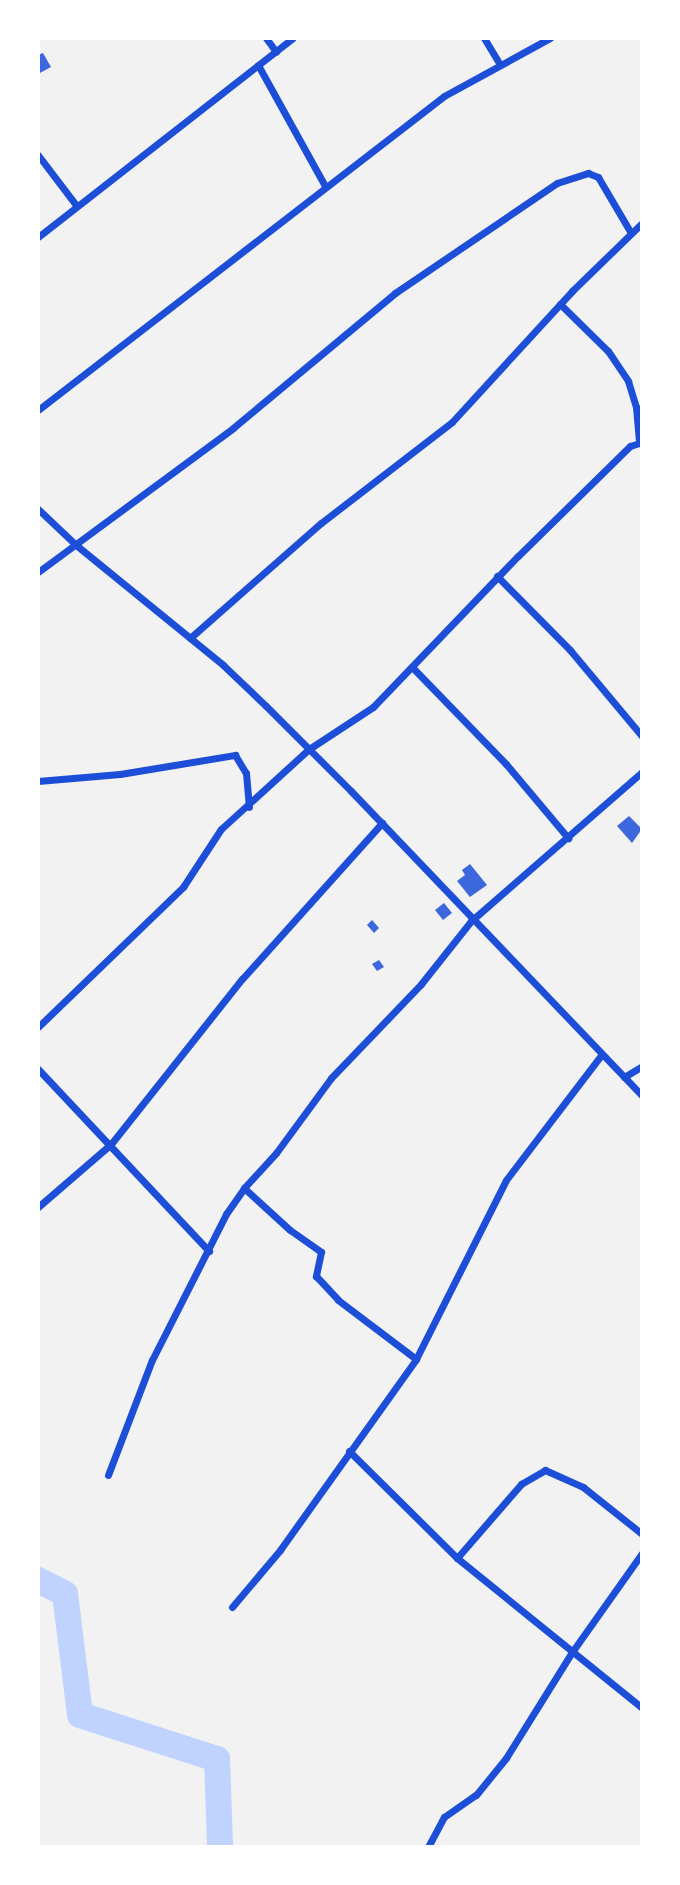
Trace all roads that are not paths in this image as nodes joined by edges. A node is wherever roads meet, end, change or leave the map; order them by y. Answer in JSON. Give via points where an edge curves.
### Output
{"nodes":[{"id":1,"x":266,"y":38,"type":"edge"},
{"id":2,"x":293,"y":38,"type":"edge"},
{"id":3,"x":484,"y":38,"type":"edge"},
{"id":4,"x":550,"y":38,"type":"edge"},
{"id":5,"x":276,"y":52,"type":"junction"},
{"id":6,"x":258,"y":65,"type":"junction"},
{"id":7,"x":500,"y":65,"type":"junction"},
{"id":8,"x":38,"y":155,"type":"edge"},
{"id":9,"x":325,"y":186,"type":"junction"},
{"id":10,"x":76,"y":205,"type":"junction"},
{"id":11,"x":642,"y":223,"type":"edge"},
{"id":12,"x":631,"y":233,"type":"junction"},
{"id":13,"x":38,"y":237,"type":"edge"},
{"id":14,"x":560,"y":304,"type":"junction"},
{"id":15,"x":639,"y":404,"type":"edge"},
{"id":16,"x":38,"y":410,"type":"edge"},
{"id":17,"x":640,"y":444,"type":"edge"},
{"id":18,"x":38,"y":509,"type":"edge"},
{"id":19,"x":76,"y":545,"type":"junction"},
{"id":20,"x":38,"y":572,"type":"edge"},
{"id":21,"x":497,"y":576,"type":"junction"},
{"id":22,"x":190,"y":638,"type":"junction"},
{"id":23,"x":412,"y":667,"type":"junction"},
{"id":24,"x":642,"y":736,"type":"edge"},
{"id":25,"x":309,"y":749,"type":"junction"},
{"id":26,"x":642,"y":772,"type":"edge"},
{"id":27,"x":38,"y":781,"type":"edge"},
{"id":28,"x":249,"y":807,"type":"junction"},
{"id":29,"x":382,"y":823,"type":"junction"},
{"id":30,"x":568,"y":838,"type":"junction"},
{"id":31,"x":471,"y":921,"type":"junction"},
{"id":32,"x":38,"y":1027,"type":"edge"},
{"id":33,"x":602,"y":1054,"type":"junction"},
{"id":34,"x":642,"y":1066,"type":"edge"},
{"id":35,"x":38,"y":1069,"type":"edge"},
{"id":36,"x":624,"y":1077,"type":"junction"},
{"id":37,"x":642,"y":1096,"type":"edge"},
{"id":38,"x":111,"y":1144,"type":"junction"},
{"id":39,"x":244,"y":1188,"type":"junction"},
{"id":40,"x":38,"y":1207,"type":"edge"},
{"id":41,"x":209,"y":1251,"type":"junction"},
{"id":42,"x":416,"y":1359,"type":"junction"},
{"id":43,"x":349,"y":1451,"type":"junction"},
{"id":44,"x":108,"y":1475,"type":"dead end"},
{"id":45,"x":642,"y":1534,"type":"edge"},
{"id":46,"x":642,"y":1553,"type":"edge"},
{"id":47,"x":457,"y":1558,"type":"junction"},
{"id":48,"x":232,"y":1607,"type":"dead end"},
{"id":49,"x":572,"y":1652,"type":"junction"},
{"id":50,"x":642,"y":1708,"type":"edge"},
{"id":51,"x":428,"y":1847,"type":"edge"}],
"edges":[{"from":1,"to":5,"type":"street"},
{"from":2,"to":5,"type":"street"},
{"from":3,"to":7,"type":"street"},
{"from":4,"to":7,"type":"street"},
{"from":5,"to":6,"type":"street"},
{"from":6,"to":9,"type":"street"},
{"from":6,"to":10,"type":"street"},
{"from":7,"to":9,"type":"street","via":[[444,96]]},
{"from":8,"to":10,"type":"street"},
{"from":9,"to":16,"type":"street"},
{"from":10,"to":13,"type":"street"},
{"from":11,"to":12,"type":"street"},
{"from":12,"to":14,"type":"street"},
{"from":12,"to":19,"type":"street","via":[[598,177],[588,173],[557,183],[395,293],[233,428]]},
{"from":14,"to":15,"type":"street","via":[[608,351]]},
{"from":14,"to":22,"type":"street","via":[[452,422],[321,523]]},
{"from":15,"to":17,"type":"street"},
{"from":17,"to":21,"type":"street","via":[[630,446]]},
{"from":18,"to":19,"type":"street"},
{"from":19,"to":20,"type":"street"},
{"from":19,"to":22,"type":"street"},
{"from":21,"to":23,"type":"street"},
{"from":21,"to":24,"type":"street","via":[[570,650]]},
{"from":22,"to":25,"type":"street"},
{"from":23,"to":25,"type":"street","via":[[373,707]]},
{"from":23,"to":30,"type":"street","via":[[506,764]]},
{"from":25,"to":28,"type":"street"},
{"from":25,"to":29,"type":"street"},
{"from":26,"to":30,"type":"street"},
{"from":27,"to":28,"type":"street","via":[[235,755],[246,773]]},
{"from":28,"to":32,"type":"street","via":[[221,829],[183,887]]},
{"from":29,"to":31,"type":"street"},
{"from":29,"to":38,"type":"street","via":[[242,979]]},
{"from":30,"to":31,"type":"street"},
{"from":31,"to":33,"type":"street"},
{"from":31,"to":39,"type":"street","via":[[421,984],[331,1078]]},
{"from":33,"to":36,"type":"street"},
{"from":33,"to":42,"type":"street","via":[[506,1180]]},
{"from":34,"to":36,"type":"street"},
{"from":35,"to":38,"type":"street"},
{"from":36,"to":37,"type":"street"},
{"from":38,"to":40,"type":"street"},
{"from":38,"to":41,"type":"street"},
{"from":39,"to":41,"type":"street"},
{"from":39,"to":42,"type":"street","via":[[321,1252],[316,1276],[338,1300]]},
{"from":41,"to":44,"type":"street","via":[[152,1360]]},
{"from":42,"to":43,"type":"street"},
{"from":43,"to":47,"type":"street"},
{"from":43,"to":48,"type":"street","via":[[280,1550]]},
{"from":45,"to":47,"type":"street","via":[[583,1487],[545,1470],[521,1484]]},
{"from":46,"to":49,"type":"street"},
{"from":47,"to":49,"type":"street"},
{"from":49,"to":50,"type":"street"},
{"from":49,"to":51,"type":"street","via":[[506,1758],[476,1795],[444,1817]]}]}
